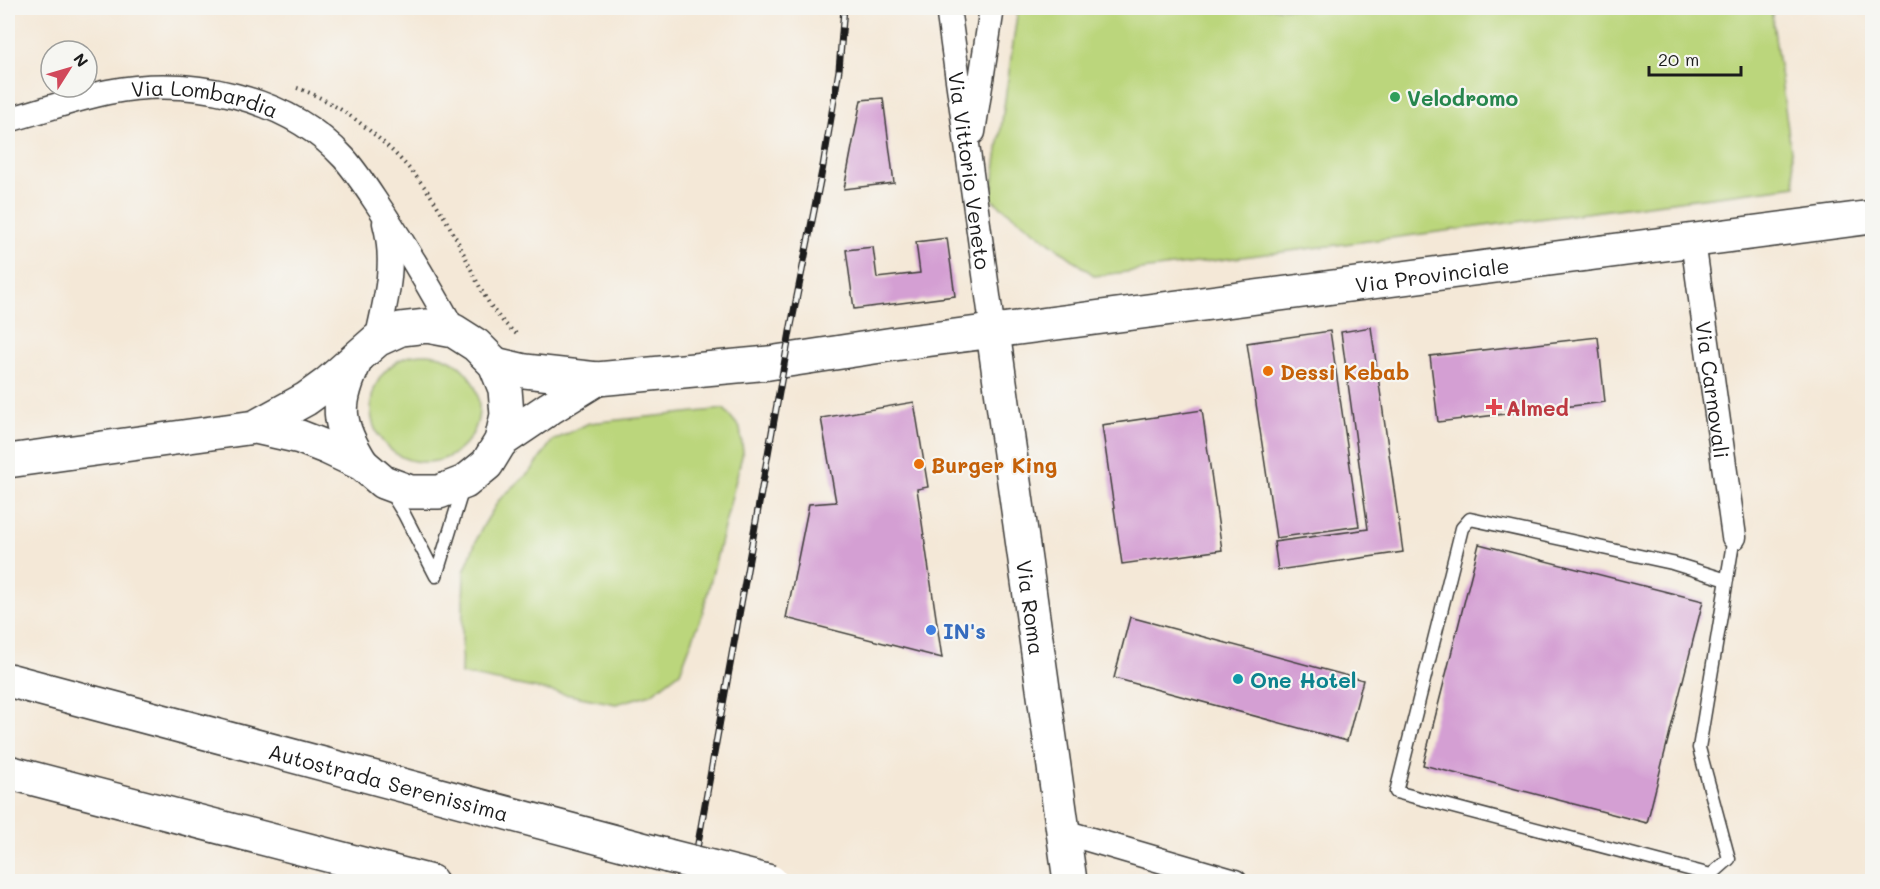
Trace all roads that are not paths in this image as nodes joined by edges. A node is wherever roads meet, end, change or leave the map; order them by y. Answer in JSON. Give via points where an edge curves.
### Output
{"nodes":[{"id":1,"x":948,"y":8,"type":"edge"},
{"id":2,"x":992,"y":8,"type":"edge"},
{"id":3,"x":8,"y":120,"type":"edge"},
{"id":4,"x":969,"y":158,"type":"junction"},
{"id":5,"x":371,"y":194,"type":"junction"},
{"id":6,"x":1872,"y":217,"type":"edge"},
{"id":7,"x":1693,"y":241,"type":"junction"},
{"id":8,"x":454,"y":331,"type":"junction"},
{"id":9,"x":993,"y":332,"type":"junction"},
{"id":10,"x":367,"y":349,"type":"junction"},
{"id":11,"x":495,"y":364,"type":"junction"},
{"id":12,"x":597,"y":379,"type":"junction"},
{"id":13,"x":255,"y":427,"type":"junction"},
{"id":14,"x":501,"y":441,"type":"junction"},
{"id":15,"x":8,"y":461,"type":"edge"},
{"id":16,"x":373,"y":473,"type":"junction"},
{"id":17,"x":465,"y":482,"type":"junction"},
{"id":18,"x":1734,"y":537,"type":"joint"},
{"id":19,"x":1727,"y":580,"type":"junction"},
{"id":20,"x":8,"y":680,"type":"edge"},
{"id":21,"x":8,"y":772,"type":"edge"},
{"id":22,"x":1064,"y":832,"type":"junction"},
{"id":23,"x":1070,"y":881,"type":"edge"},
{"id":24,"x":430,"y":882,"type":"edge"},
{"id":25,"x":771,"y":882,"type":"edge"},
{"id":26,"x":1235,"y":882,"type":"edge"}],
"edges":[{"from":1,"to":4,"type":"street","name":"Via Vittorio Veneto"},
{"from":2,"to":4,"type":"street"},
{"from":3,"to":5,"type":"street","name":"Via Lombardia","via":[[109,92],[182,87],[225,93],[270,108],[309,128],[344,158]]},
{"from":4,"to":9,"type":"street","name":"Via Vittorio Veneto"},
{"from":5,"to":8,"type":"street","name":"Via Lombardia"},
{"from":5,"to":10,"type":"street","name":"Via Lombardia","via":[[386,224],[391,255],[390,273]]},
{"from":6,"to":7,"type":"main road","name":"Via Provinciale"},
{"from":7,"to":9,"type":"main road","name":"Via Provinciale"},
{"from":7,"to":18,"type":"street","name":"Via Carnovali"},
{"from":8,"to":10,"type":"main road","via":[[427,326],[401,329]]},
{"from":8,"to":11,"type":"main road"},
{"from":9,"to":12,"type":"main road","name":"Via Provinciale","via":[[769,363]]},
{"from":9,"to":22,"type":"main road","name":"Via Roma"},
{"from":10,"to":13,"type":"main road","via":[[306,399]]},
{"from":10,"to":16,"type":"main road","via":[[344,385],[340,413],[347,440]]},
{"from":11,"to":12,"type":"main road"},
{"from":11,"to":14,"type":"main road","via":[[505,389],[507,416]]},
{"from":12,"to":14,"type":"main road"},
{"from":13,"to":15,"type":"main road"},
{"from":13,"to":16,"type":"main road","via":[[300,437]]},
{"from":14,"to":17,"type":"main road","via":[[487,464]]},
{"from":16,"to":17,"type":"main road","via":[[410,492],[439,492]]},
{"from":16,"to":17,"type":"lane","via":[[404,514],[436,576]]},
{"from":18,"to":19,"type":"lane"},
{"from":19,"to":19,"type":"lane","via":[[1672,562],[1470,519],[1462,528],[1396,792],[1711,875],[1730,859],[1700,748]]},
{"from":20,"to":25,"type":"main road","name":"Autostrada Serenissima","bridge":true},
{"from":21,"to":24,"type":"main road"},
{"from":22,"to":23,"type":"main road","name":"Via Roma"},
{"from":22,"to":26,"type":"street"}]}
